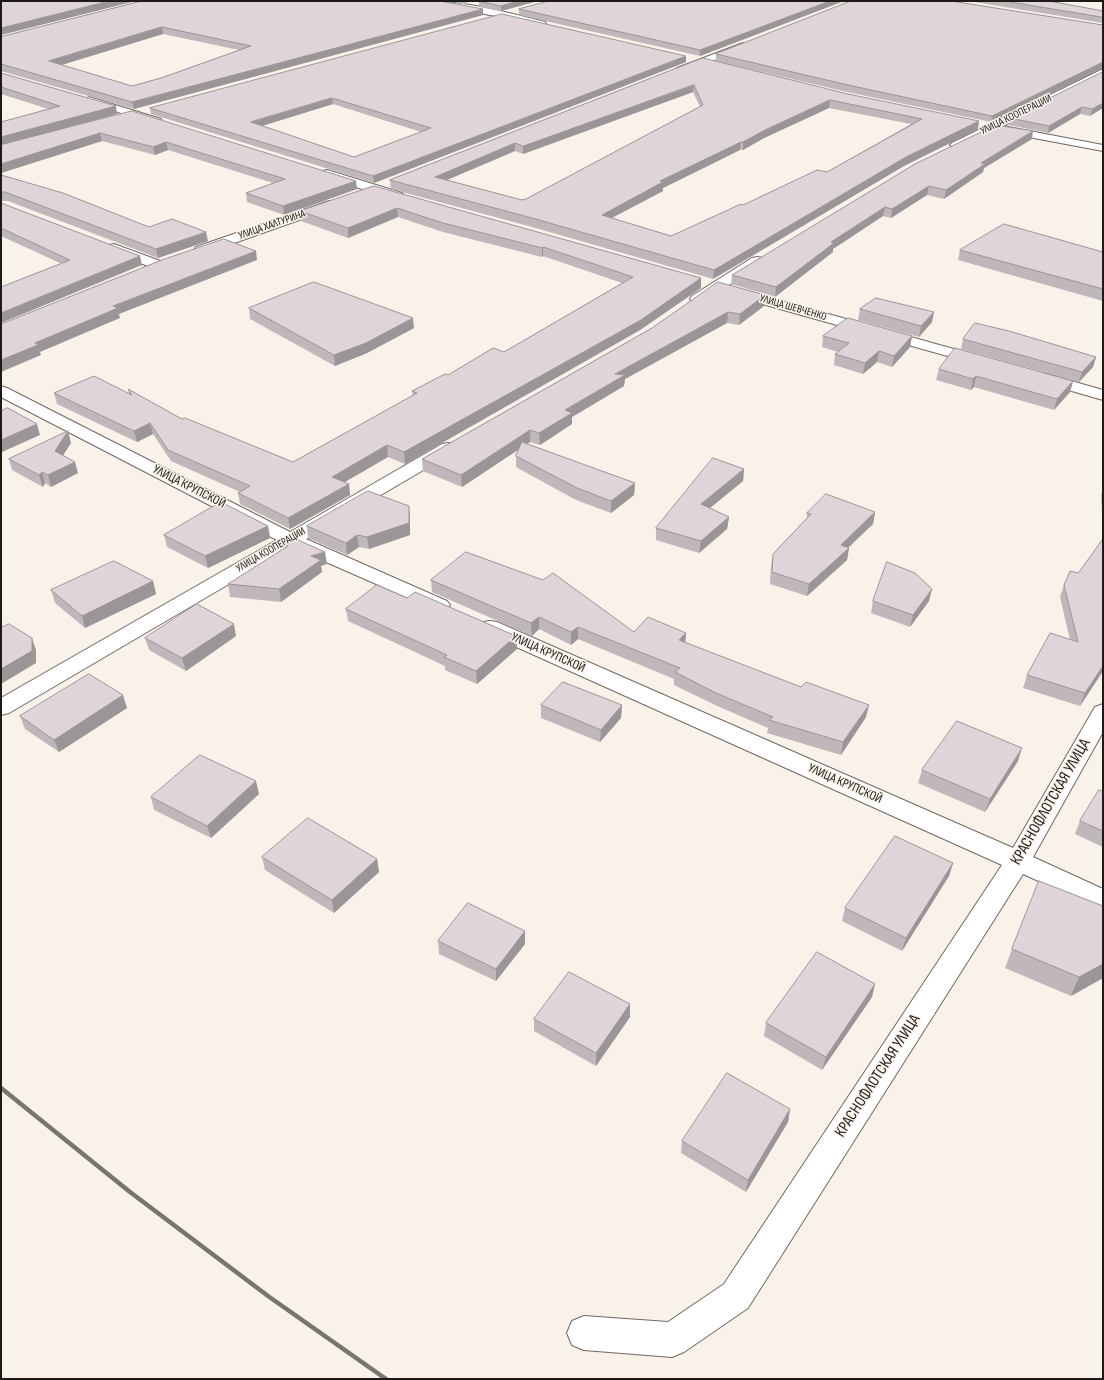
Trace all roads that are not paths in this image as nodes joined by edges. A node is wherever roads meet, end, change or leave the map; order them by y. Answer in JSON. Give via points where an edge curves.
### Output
{"nodes":[{"id":1,"x":429,"y":1,"type":"edge"},
{"id":2,"x":527,"y":9,"type":"edge"},
{"id":3,"x":507,"y":15,"type":"junction"},
{"id":4,"x":484,"y":21,"type":"edge"},
{"id":5,"x":551,"y":26,"type":"edge"},
{"id":6,"x":753,"y":42,"type":"edge"},
{"id":7,"x":687,"y":58,"type":"edge"},
{"id":8,"x":703,"y":62,"type":"junction"},
{"id":9,"x":717,"y":65,"type":"edge"},
{"id":10,"x":1103,"y":72,"type":"edge"},
{"id":11,"x":666,"y":76,"type":"edge"},
{"id":12,"x":75,"y":96,"type":"edge"},
{"id":13,"x":149,"y":110,"type":"edge"},
{"id":14,"x":134,"y":114,"type":"junction"},
{"id":15,"x":119,"y":118,"type":"edge"},
{"id":16,"x":171,"y":125,"type":"edge"},
{"id":17,"x":983,"y":126,"type":"junction"},
{"id":18,"x":1103,"y":148,"type":"edge"},
{"id":19,"x":943,"y":152,"type":"edge"},
{"id":20,"x":313,"y":170,"type":"edge"},
{"id":21,"x":389,"y":184,"type":"dead end"},
{"id":22,"x":374,"y":189,"type":"junction"},
{"id":23,"x":360,"y":194,"type":"edge"},
{"id":24,"x":412,"y":199,"type":"edge"},
{"id":25,"x":337,"y":202,"type":"edge"},
{"id":26,"x":98,"y":242,"type":"edge"},
{"id":27,"x":768,"y":254,"type":"edge"},
{"id":28,"x":188,"y":255,"type":"edge"},
{"id":29,"x":172,"y":260,"type":"edge"},
{"id":30,"x":158,"y":265,"type":"junction"},
{"id":31,"x":143,"y":271,"type":"edge"},
{"id":32,"x":708,"y":284,"type":"junction"},
{"id":33,"x":684,"y":308,"type":"edge"},
{"id":34,"x":997,"y":366,"type":"edge"},
{"id":35,"x":1027,"y":374,"type":"edge"},
{"id":36,"x":1,"y":391,"type":"edge"},
{"id":37,"x":1103,"y":395,"type":"edge"},
{"id":38,"x":459,"y":441,"type":"edge"},
{"id":39,"x":290,"y":539,"type":"junction"},
{"id":40,"x":1,"y":708,"type":"edge"},
{"id":41,"x":1103,"y":712,"type":"edge"},
{"id":42,"x":1018,"y":861,"type":"junction"},
{"id":43,"x":1103,"y":900,"type":"edge"},
{"id":44,"x":584,"y":1333,"type":"dead end"}],
"edges":[{"from":1,"to":3,"type":"street"},
{"from":2,"to":3,"type":"street"},
{"from":3,"to":4,"type":"street"},
{"from":3,"to":5,"type":"street"},
{"from":6,"to":8,"type":"street"},
{"from":7,"to":8,"type":"street"},
{"from":8,"to":9,"type":"street"},
{"from":8,"to":11,"type":"street"},
{"from":10,"to":17,"type":"street","name":"УЛИЦА КООПЕРАЦИИ"},
{"from":12,"to":14,"type":"street"},
{"from":13,"to":14,"type":"street"},
{"from":14,"to":15,"type":"street"},
{"from":14,"to":16,"type":"street"},
{"from":17,"to":18,"type":"street"},
{"from":17,"to":19,"type":"street","name":"УЛИЦА КООПЕРАЦИИ"},
{"from":20,"to":22,"type":"street"},
{"from":21,"to":22,"type":"street"},
{"from":22,"to":23,"type":"street"},
{"from":22,"to":24,"type":"street"},
{"from":25,"to":28,"type":"street","name":"УЛИЦА ХАЛТУРИНА"},
{"from":26,"to":30,"type":"street"},
{"from":27,"to":32,"type":"street"},
{"from":29,"to":30,"type":"street"},
{"from":30,"to":31,"type":"street"},
{"from":32,"to":33,"type":"street"},
{"from":32,"to":34,"type":"street","name":"УЛИЦА ШЕВЧЕНКО"},
{"from":35,"to":37,"type":"street"},
{"from":36,"to":39,"type":"street","name":"УЛИЦА КРУПСКОЙ"},
{"from":38,"to":39,"type":"street","name":"УЛИЦА КООПЕРАЦИИ"},
{"from":39,"to":40,"type":"street","name":"УЛИЦА КООПЕРАЦИИ"},
{"from":39,"to":42,"type":"street","name":"УЛИЦА КРУПСКОЙ"},
{"from":41,"to":42,"type":"street","name":"КРАСНОФЛОТСКАЯ УЛИЦА"},
{"from":42,"to":43,"type":"street","name":"УЛИЦА КРУПСКОЙ"},
{"from":42,"to":44,"type":"street","name":"КРАСНОФЛОТСКАЯ УЛИЦА","via":[[736,1296],[672,1340]]}]}
